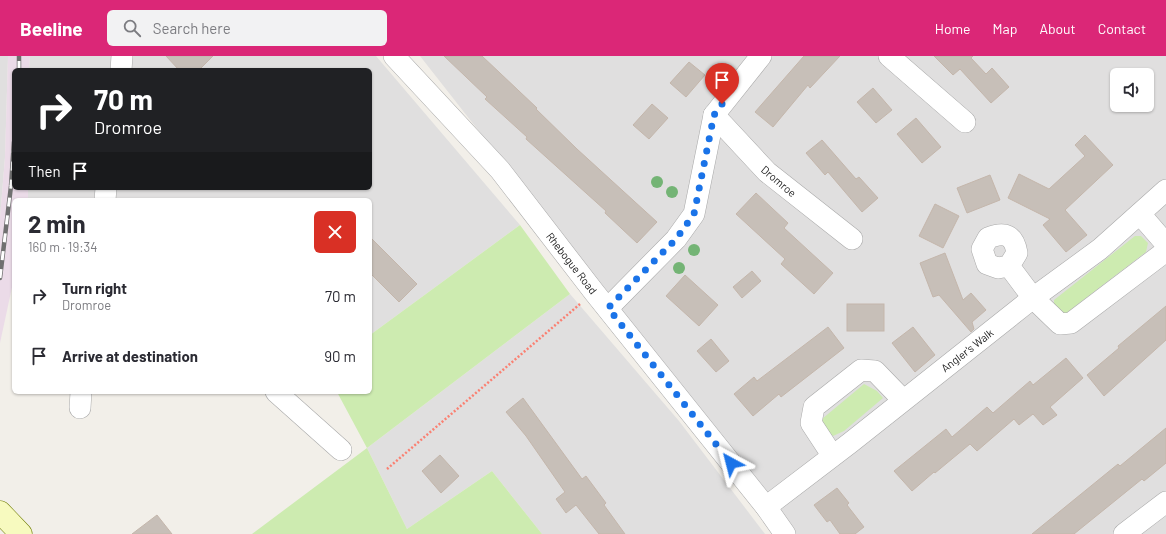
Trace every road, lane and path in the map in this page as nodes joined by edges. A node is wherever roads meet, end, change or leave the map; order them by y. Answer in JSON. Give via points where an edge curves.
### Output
{"nodes":[{"id":1,"x":122,"y":56,"type":"edge"},
{"id":2,"x":394,"y":56,"type":"edge"},
{"id":3,"x":761,"y":56,"type":"edge"},
{"id":4,"x":889,"y":56,"type":"edge"},
{"id":5,"x":120,"y":68,"type":"edge"},
{"id":6,"x":714,"y":115,"type":"junction"},
{"id":7,"x":965,"y":122,"type":"dead end"},
{"id":8,"x":1166,"y":190,"type":"edge"},
{"id":9,"x":1140,"y":214,"type":"junction"},
{"id":10,"x":852,"y":239,"type":"dead end"},
{"id":11,"x":1166,"y":244,"type":"edge"},
{"id":12,"x":1166,"y":251,"type":"edge"},
{"id":13,"x":1009,"y":266,"type":"dead end"},
{"id":14,"x":594,"y":292,"type":"junction"},
{"id":15,"x":1033,"y":298,"type":"junction"},
{"id":16,"x":608,"y":308,"type":"junction"},
{"id":17,"x":278,"y":394,"type":"edge"},
{"id":18,"x":902,"y":400,"type":"junction"},
{"id":19,"x":341,"y":450,"type":"dead end"},
{"id":20,"x":832,"y":455,"type":"junction"},
{"id":21,"x":387,"y":469,"type":"dead end"},
{"id":22,"x":1166,"y":502,"type":"edge"},
{"id":23,"x":766,"y":507,"type":"junction"},
{"id":24,"x":0,"y":512,"type":"edge"},
{"id":25,"x":21,"y":534,"type":"edge"},
{"id":26,"x":785,"y":534,"type":"edge"},
{"id":27,"x":1124,"y":534,"type":"edge"}],
"edges":[{"from":1,"to":5,"type":"street"},
{"from":2,"to":14,"type":"street","name":"Rhebogue Road","via":[[500,170]]},
{"from":3,"to":6,"type":"street"},
{"from":4,"to":7,"type":"street"},
{"from":6,"to":10,"type":"street","name":"Dromroe","via":[[767,172]]},
{"from":6,"to":16,"type":"street","via":[[694,214],[676,239]]},
{"from":8,"to":9,"type":"street","name":"Angler's Walk"},
{"from":9,"to":11,"type":"street"},
{"from":9,"to":15,"type":"street","name":"Angler's Walk","via":[[1100,249]]},
{"from":12,"to":15,"type":"street","via":[[1071,323],[1060,324]]},
{"from":13,"to":15,"type":"street"},
{"from":14,"to":16,"type":"street","name":"Rhebogue Road"},
{"from":14,"to":21,"type":"path"},
{"from":15,"to":18,"type":"street","name":"Angler's Walk"},
{"from":16,"to":23,"type":"street","name":"Rhebogue Road"},
{"from":17,"to":19,"type":"street"},
{"from":18,"to":20,"type":"street","name":"Angler's Walk"},
{"from":18,"to":20,"type":"street","via":[[875,371],[862,370],[814,407],[811,423]]},
{"from":20,"to":23,"type":"street","name":"Angler's Walk"},
{"from":22,"to":27,"type":"street"},
{"from":23,"to":26,"type":"street","name":"Rhebogue Road"},
{"from":24,"to":25,"type":"main road"}]}
